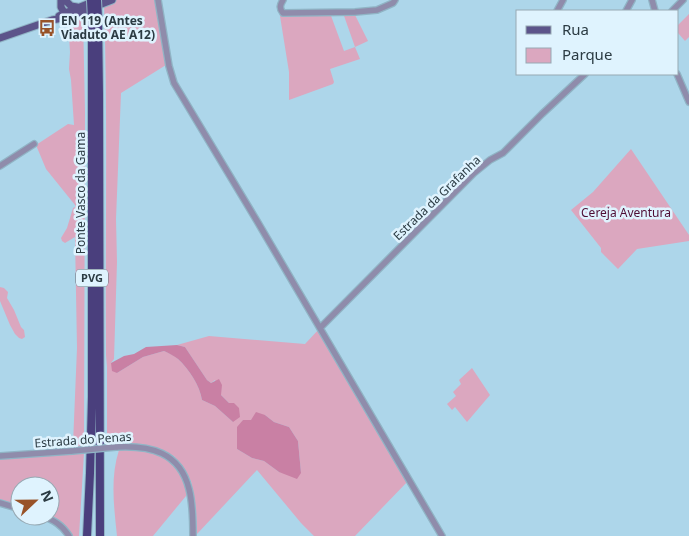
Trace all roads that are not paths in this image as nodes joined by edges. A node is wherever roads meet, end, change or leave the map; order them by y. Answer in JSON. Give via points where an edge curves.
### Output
{"nodes":[{"id":1,"x":61,"y":0,"type":"edge"},
{"id":2,"x":65,"y":0,"type":"edge"},
{"id":3,"x":91,"y":0,"type":"edge"},
{"id":4,"x":98,"y":0,"type":"edge"},
{"id":5,"x":112,"y":0,"type":"edge"},
{"id":6,"x":160,"y":0,"type":"edge"},
{"id":7,"x":283,"y":0,"type":"edge"},
{"id":8,"x":396,"y":0,"type":"edge"},
{"id":9,"x":683,"y":0,"type":"edge"},
{"id":10,"x":83,"y":6,"type":"junction"},
{"id":11,"x":673,"y":10,"type":"edge"},
{"id":12,"x":65,"y":15,"type":"junction"},
{"id":13,"x":95,"y":19,"type":"junction"},
{"id":14,"x":0,"y":38,"type":"edge"},
{"id":15,"x":583,"y":75,"type":"edge"},
{"id":16,"x":677,"y":75,"type":"edge"},
{"id":17,"x":689,"y":102,"type":"edge"},
{"id":18,"x":34,"y":144,"type":"dead end"},
{"id":19,"x":0,"y":166,"type":"edge"},
{"id":20,"x":320,"y":328,"type":"junction"},
{"id":21,"x":0,"y":456,"type":"edge"},
{"id":22,"x":60,"y":525,"type":"edge"},
{"id":23,"x":69,"y":536,"type":"edge"},
{"id":24,"x":87,"y":536,"type":"edge"},
{"id":25,"x":101,"y":536,"type":"edge"},
{"id":26,"x":193,"y":536,"type":"edge"},
{"id":27,"x":442,"y":536,"type":"edge"}],
"edges":[{"from":1,"to":12,"type":"main road"},
{"from":2,"to":10,"type":"main road","via":[[71,6]]},
{"from":2,"to":12,"type":"main road"},
{"from":3,"to":13,"type":"highway","name":"Ponte Vasco da Gama","number":"PVG","bridge":true},
{"from":4,"to":10,"type":"main road"},
{"from":4,"to":13,"type":"highway","name":"Ponte Vasco da Gama","number":"PVG","bridge":true},
{"from":5,"to":12,"type":"main road"},
{"from":6,"to":20,"type":"street","via":[[174,83]]},
{"from":7,"to":8,"type":"street","via":[[280,6],[282,13],[377,10]]},
{"from":9,"to":11,"type":"street"},
{"from":10,"to":12,"type":"main road"},
{"from":12,"to":14,"type":"main road"},
{"from":13,"to":24,"type":"highway","name":"Ponte Vasco da Gama","number":"PVG","via":[[91,464]]},
{"from":13,"to":25,"type":"highway","name":"Ponte Vasco da Gama","number":"PVG","via":[[99,103]]},
{"from":15,"to":20,"type":"street","name":"Estrada da Grafanha","via":[[503,153],[482,166]]},
{"from":16,"to":17,"type":"street"},
{"from":18,"to":19,"type":"street"},
{"from":20,"to":27,"type":"street"},
{"from":21,"to":26,"type":"street","name":"Estrada do Penas","bridge":true,"via":[[131,446],[151,449],[167,456],[184,474],[189,489]]},
{"from":22,"to":23,"type":"street"}]}
